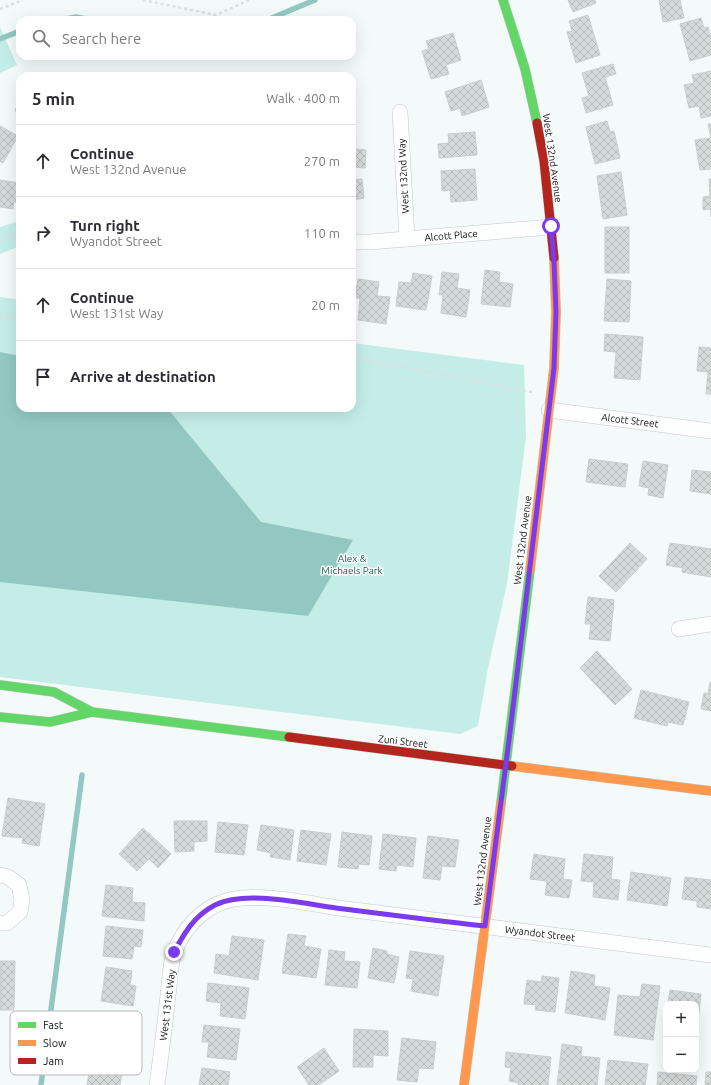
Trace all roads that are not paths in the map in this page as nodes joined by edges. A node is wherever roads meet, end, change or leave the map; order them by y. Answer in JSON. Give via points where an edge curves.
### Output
{"nodes":[{"id":1,"x":503,"y":0,"type":"edge"},
{"id":2,"x":400,"y":112,"type":"dead end"},
{"id":3,"x":551,"y":226,"type":"junction"},
{"id":4,"x":407,"y":239,"type":"junction"},
{"id":5,"x":356,"y":242,"type":"edge"},
{"id":6,"x":550,"y":403,"type":"junction"},
{"id":7,"x":711,"y":430,"type":"edge"},
{"id":8,"x":711,"y":624,"type":"edge"},
{"id":9,"x":679,"y":629,"type":"dead end"},
{"id":10,"x":0,"y":685,"type":"edge"},
{"id":11,"x":92,"y":712,"type":"junction"},
{"id":12,"x":0,"y":717,"type":"edge"},
{"id":13,"x":506,"y":765,"type":"junction"},
{"id":14,"x":711,"y":791,"type":"edge"},
{"id":15,"x":0,"y":875,"type":"edge"},
{"id":16,"x":205,"y":912,"type":"joint"},
{"id":17,"x":0,"y":923,"type":"edge"},
{"id":18,"x":485,"y":926,"type":"junction"},
{"id":19,"x":711,"y":955,"type":"edge"},
{"id":20,"x":157,"y":1085,"type":"edge"},
{"id":21,"x":464,"y":1085,"type":"edge"}],
"edges":[{"from":1,"to":3,"type":"street","name":"West 132nd Avenue","via":[[525,69],[536,117]]},
{"from":2,"to":4,"type":"street","name":"West 132nd Way"},
{"from":3,"to":4,"type":"street","name":"Alcott Place"},
{"from":3,"to":6,"type":"street","name":"West 132nd Avenue","via":[[556,312]]},
{"from":4,"to":5,"type":"street","name":"Alcott Place"},
{"from":6,"to":7,"type":"street","name":"Alcott Street"},
{"from":6,"to":13,"type":"street","name":"West 132nd Avenue"},
{"from":8,"to":9,"type":"street"},
{"from":10,"to":11,"type":"street","name":"Zuni Street","via":[[54,692]]},
{"from":11,"to":12,"type":"street","name":"Zuni Street","via":[[50,722]]},
{"from":11,"to":13,"type":"street","name":"Zuni Street"},
{"from":13,"to":14,"type":"street","name":"Zuni Street"},
{"from":13,"to":18,"type":"street","name":"West 132nd Avenue"},
{"from":15,"to":17,"type":"street","via":[[19,885],[22,900],[20,912],[7,923]]},
{"from":16,"to":18,"type":"street","name":"Wyandot Street","via":[[227,901],[257,898]]},
{"from":16,"to":20,"type":"street","name":"West 131st Way","via":[[192,922],[174,952]]},
{"from":18,"to":19,"type":"street","name":"Wyandot Street"},
{"from":18,"to":21,"type":"street","name":"West 132nd Avenue"}]}
